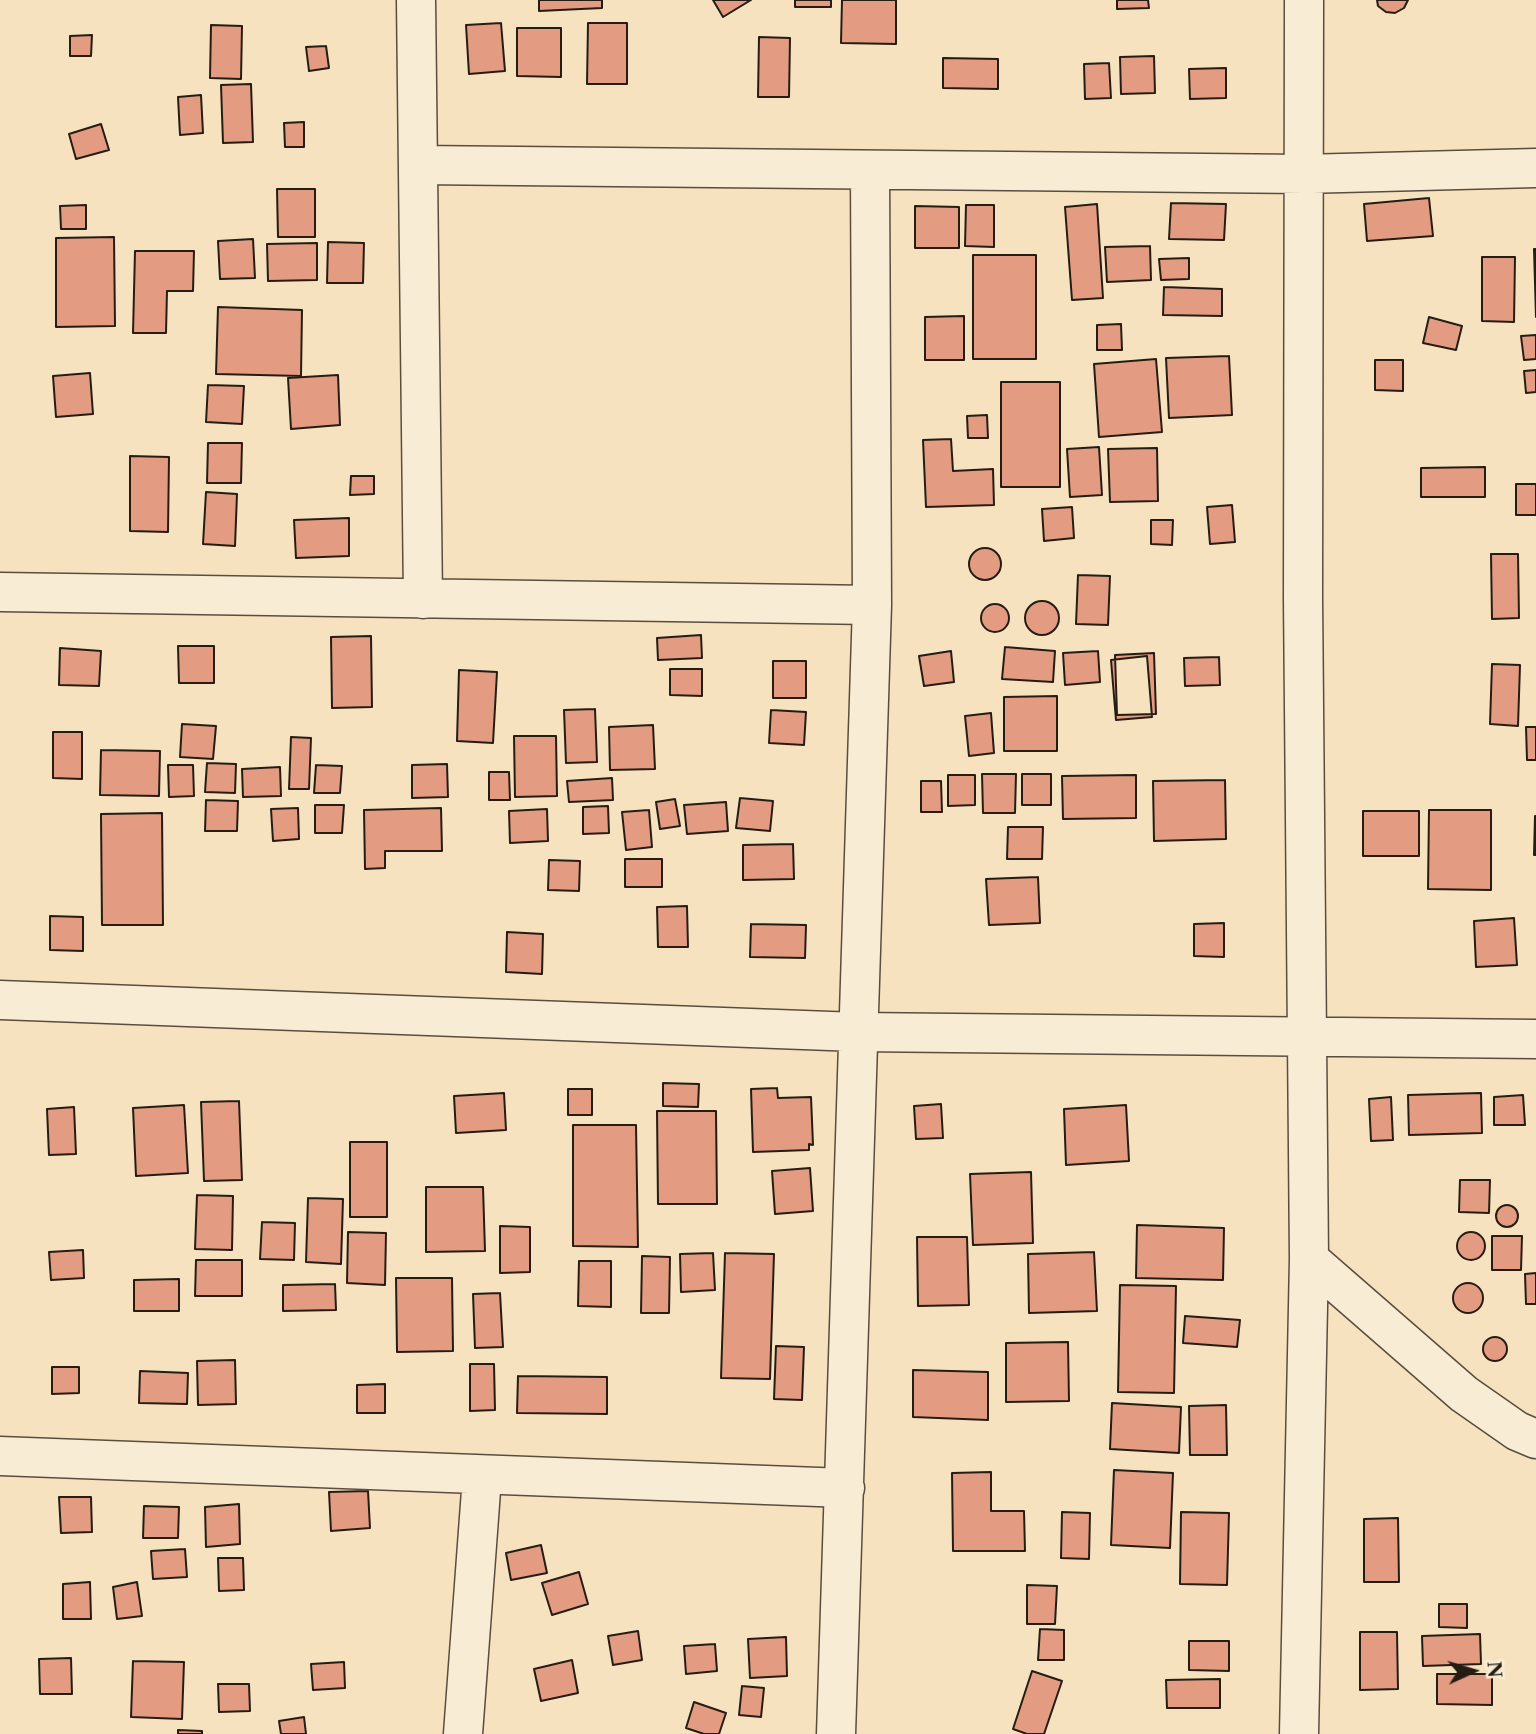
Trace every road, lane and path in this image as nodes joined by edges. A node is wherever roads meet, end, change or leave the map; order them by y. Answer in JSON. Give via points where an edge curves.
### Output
{"nodes":[{"id":1,"x":416,"y":0,"type":"edge"},
{"id":2,"x":1304,"y":0,"type":"edge"},
{"id":3,"x":419,"y":165,"type":"junction"},
{"id":4,"x":1536,"y":168,"type":"edge"},
{"id":5,"x":870,"y":170,"type":"junction"},
{"id":6,"x":1303,"y":174,"type":"junction"},
{"id":7,"x":0,"y":592,"type":"edge"},
{"id":8,"x":423,"y":599,"type":"junction"},
{"id":9,"x":872,"y":605,"type":"junction"},
{"id":10,"x":0,"y":1000,"type":"edge"},
{"id":11,"x":857,"y":1032,"type":"junction"},
{"id":12,"x":1306,"y":1039,"type":"junction"},
{"id":13,"x":1536,"y":1040,"type":"edge"},
{"id":14,"x":1309,"y":1259,"type":"junction"},
{"id":15,"x":1536,"y":1439,"type":"edge"},
{"id":16,"x":0,"y":1457,"type":"edge"},
{"id":17,"x":482,"y":1477,"type":"junction"},
{"id":18,"x":845,"y":1488,"type":"junction"},
{"id":19,"x":463,"y":1734,"type":"edge"},
{"id":20,"x":836,"y":1734,"type":"edge"},
{"id":21,"x":1299,"y":1734,"type":"edge"}],
"edges":[{"from":1,"to":3,"type":"street"},
{"from":2,"to":6,"type":"street"},
{"from":3,"to":5,"type":"street"},
{"from":3,"to":8,"type":"street"},
{"from":4,"to":6,"type":"street"},
{"from":5,"to":6,"type":"street"},
{"from":5,"to":9,"type":"street"},
{"from":6,"to":12,"type":"street"},
{"from":7,"to":8,"type":"street"},
{"from":8,"to":9,"type":"street"},
{"from":9,"to":11,"type":"street"},
{"from":10,"to":11,"type":"street"},
{"from":11,"to":12,"type":"street"},
{"from":11,"to":18,"type":"street"},
{"from":12,"to":13,"type":"street"},
{"from":12,"to":14,"type":"street"},
{"from":14,"to":15,"type":"street","via":[[1464,1394]]},
{"from":14,"to":21,"type":"street"},
{"from":16,"to":17,"type":"street"},
{"from":17,"to":18,"type":"street"},
{"from":17,"to":19,"type":"street"},
{"from":18,"to":20,"type":"street"}]}
